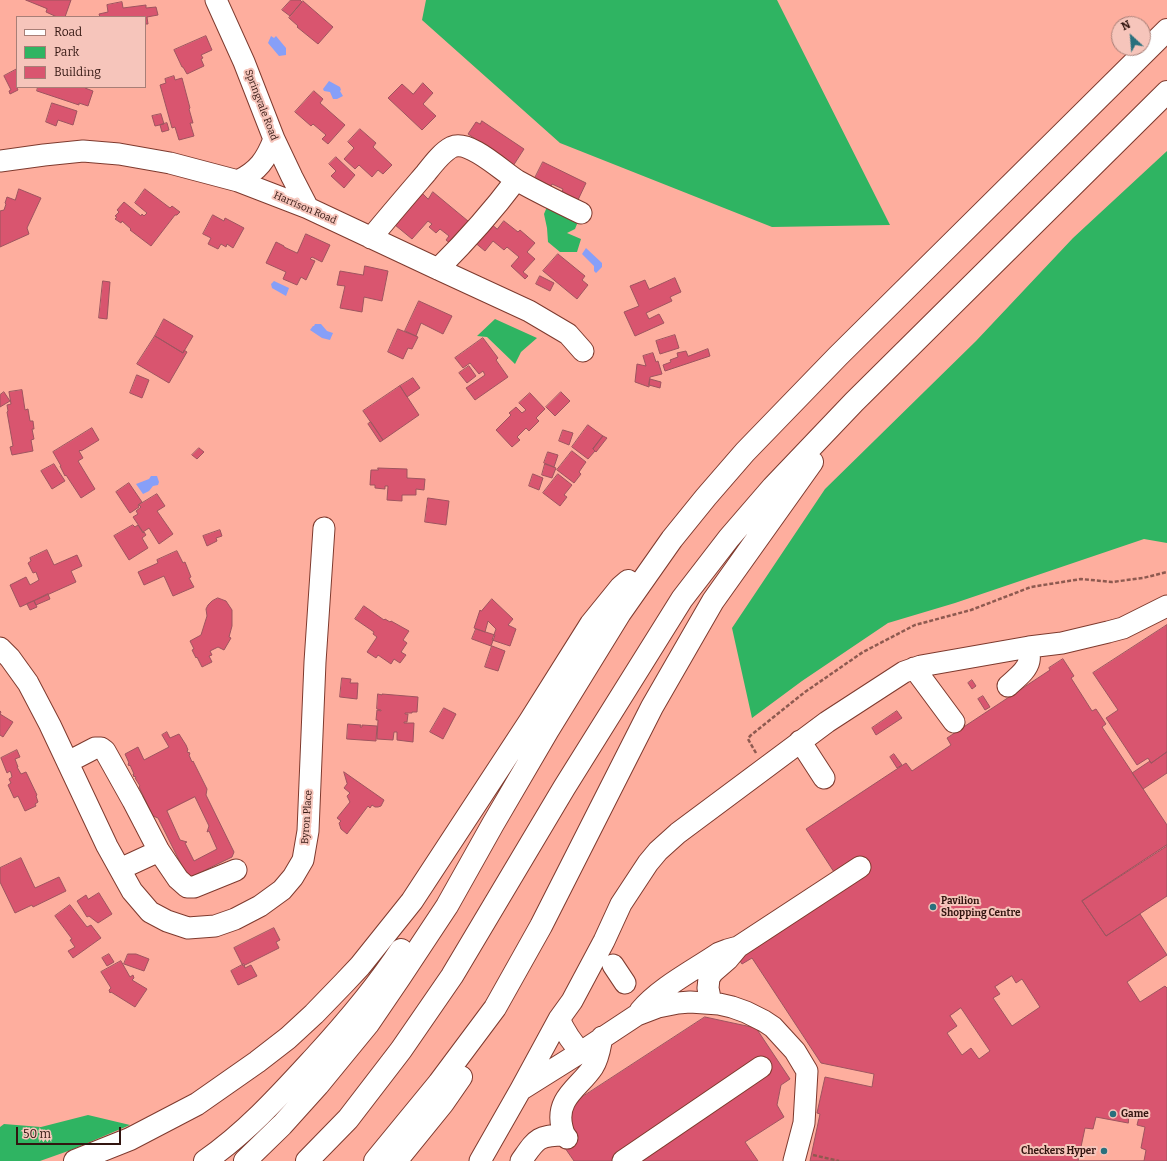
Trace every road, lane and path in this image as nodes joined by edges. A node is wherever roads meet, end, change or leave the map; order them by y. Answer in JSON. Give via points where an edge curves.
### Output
{"nodes":[{"id":1,"x":216,"y":0,"type":"edge"},
{"id":2,"x":1167,"y":30,"type":"edge"},
{"id":3,"x":1167,"y":92,"type":"edge"},
{"id":4,"x":274,"y":139,"type":"junction"},
{"id":5,"x":0,"y":162,"type":"edge"},
{"id":6,"x":516,"y":180,"type":"junction"},
{"id":7,"x":238,"y":181,"type":"junction"},
{"id":8,"x":308,"y":208,"type":"junction"},
{"id":9,"x":581,"y":213,"type":"dead end"},
{"id":10,"x":371,"y":238,"type":"junction"},
{"id":11,"x":438,"y":270,"type":"junction"},
{"id":12,"x":583,"y":351,"type":"dead end"},
{"id":13,"x":854,"y":402,"type":"junction"},
{"id":14,"x":324,"y":528,"type":"dead end"},
{"id":15,"x":672,"y":539,"type":"junction"},
{"id":16,"x":1167,"y":572,"type":"edge"},
{"id":17,"x":1167,"y":606,"type":"edge"},
{"id":18,"x":1029,"y":647,"type":"junction"},
{"id":19,"x":0,"y":648,"type":"edge"},
{"id":20,"x":914,"y":668,"type":"junction"},
{"id":21,"x":1008,"y":686,"type":"dead end"},
{"id":22,"x":954,"y":722,"type":"dead end"},
{"id":23,"x":800,"y":741,"type":"junction"},
{"id":24,"x":68,"y":762,"type":"junction"},
{"id":25,"x":765,"y":767,"type":"junction"},
{"id":26,"x":824,"y":778,"type":"dead end"},
{"id":27,"x":493,"y":824,"type":"junction"},
{"id":28,"x":159,"y":851,"type":"junction"},
{"id":29,"x":860,"y":867,"type":"dead end"},
{"id":30,"x":120,"y":869,"type":"junction"},
{"id":31,"x":236,"y":870,"type":"dead end"},
{"id":32,"x":738,"y":947,"type":"junction"},
{"id":33,"x":613,"y":965,"type":"dead end"},
{"id":34,"x":625,"y":983,"type":"dead end"},
{"id":35,"x":711,"y":1003,"type":"junction"},
{"id":36,"x":495,"y":1008,"type":"junction"},
{"id":37,"x":637,"y":1015,"type":"junction"},
{"id":38,"x":560,"y":1019,"type":"junction"},
{"id":39,"x":602,"y":1037,"type":"junction"},
{"id":40,"x":581,"y":1052,"type":"junction"},
{"id":41,"x":761,"y":1067,"type":"dead end"},
{"id":42,"x":521,"y":1089,"type":"junction"},
{"id":43,"x":795,"y":1156,"type":"edge"},
{"id":44,"x":75,"y":1161,"type":"edge"},
{"id":45,"x":205,"y":1161,"type":"edge"},
{"id":46,"x":245,"y":1161,"type":"edge"},
{"id":47,"x":307,"y":1161,"type":"edge"},
{"id":48,"x":375,"y":1161,"type":"edge"},
{"id":49,"x":396,"y":1161,"type":"edge"},
{"id":50,"x":480,"y":1161,"type":"edge"},
{"id":51,"x":521,"y":1161,"type":"edge"},
{"id":52,"x":623,"y":1161,"type":"edge"},
{"id":53,"x":839,"y":1161,"type":"edge"}],
"edges":[{"from":1,"to":4,"type":"street","name":"Springvale Road"},
{"from":2,"to":15,"type":"highway","via":[[838,356],[745,452]]},
{"from":3,"to":13,"type":"highway"},
{"from":4,"to":7,"type":"street","via":[[260,166]]},
{"from":4,"to":8,"type":"street","name":"Springvale Road"},
{"from":5,"to":7,"type":"street","name":"Harrison Road","via":[[76,151],[112,153],[170,163]]},
{"from":6,"to":9,"type":"street"},
{"from":6,"to":10,"type":"street","via":[[491,160],[468,148],[452,147]]},
{"from":6,"to":11,"type":"street","via":[[471,236]]},
{"from":7,"to":8,"type":"street","name":"Harrison Road"},
{"from":8,"to":10,"type":"street","name":"Harrison Road"},
{"from":10,"to":11,"type":"street","name":"Harrison Road"},
{"from":11,"to":12,"type":"street","name":"Harrison Road","via":[[529,311],[568,334]]},
{"from":13,"to":36,"type":"highway","via":[[713,601],[652,707],[541,926]]},
{"from":13,"to":47,"type":"highway","via":[[773,487],[682,598],[564,788],[452,976],[401,1050],[348,1119]]},
{"from":14,"to":30,"type":"street","name":"Byron Place","via":[[308,831],[303,860],[282,890],[260,906],[215,926],[188,928],[150,912],[132,891]]},
{"from":15,"to":27,"type":"highway","via":[[620,613]]},
{"from":15,"to":44,"type":"highway","via":[[621,587],[591,624],[412,901],[360,966],[324,1004],[257,1062],[197,1104],[130,1139]]},
{"from":16,"to":25,"type":"path","via":[[1112,582],[1081,579],[1031,587],[971,610],[915,625],[863,652],[805,692],[750,736],[748,739]]},
{"from":17,"to":18,"type":"street","via":[[1123,628],[1062,643]]},
{"from":18,"to":20,"type":"street"},
{"from":18,"to":21,"type":"street","via":[[1028,665]]},
{"from":19,"to":24,"type":"street","name":"Byron Place","via":[[28,683]]},
{"from":20,"to":22,"type":"street"},
{"from":20,"to":23,"type":"street","via":[[889,681]]},
{"from":23,"to":25,"type":"street"},
{"from":23,"to":26,"type":"street"},
{"from":24,"to":28,"type":"street","via":[[97,747],[105,750]]},
{"from":24,"to":30,"type":"street","name":"Byron Place"},
{"from":25,"to":38,"type":"street","via":[[678,833],[648,863],[621,904],[604,941]]},
{"from":27,"to":45,"type":"highway","via":[[442,886],[394,960],[351,1017],[272,1104],[224,1148]]},
{"from":27,"to":46,"type":"highway","via":[[447,906],[368,1024],[313,1091]]},
{"from":28,"to":30,"type":"street"},
{"from":28,"to":31,"type":"street","via":[[178,879],[188,887],[194,887]]},
{"from":29,"to":32,"type":"street"},
{"from":32,"to":35,"type":"street","via":[[709,978]]},
{"from":32,"to":37,"type":"street","via":[[720,953],[670,985],[651,998]]},
{"from":33,"to":34,"type":"street"},
{"from":35,"to":37,"type":"street","via":[[678,1003]]},
{"from":35,"to":43,"type":"street","via":[[746,1012],[773,1027],[808,1070],[804,1123]]},
{"from":36,"to":48,"type":"highway","via":[[439,1083]]},
{"from":36,"to":49,"type":"highway","via":[[479,1051],[443,1103]]},
{"from":37,"to":39,"type":"street"},
{"from":38,"to":40,"type":"street","via":[[567,1035]]},
{"from":38,"to":42,"type":"street"},
{"from":39,"to":40,"type":"street"},
{"from":39,"to":51,"type":"street","via":[[598,1060],[570,1092],[564,1104],[560,1122],[565,1137],[544,1136],[533,1144]]},
{"from":40,"to":42,"type":"street"},
{"from":41,"to":52,"type":"street"},
{"from":42,"to":50,"type":"street"},
{"from":43,"to":53,"type":"path"}]}
